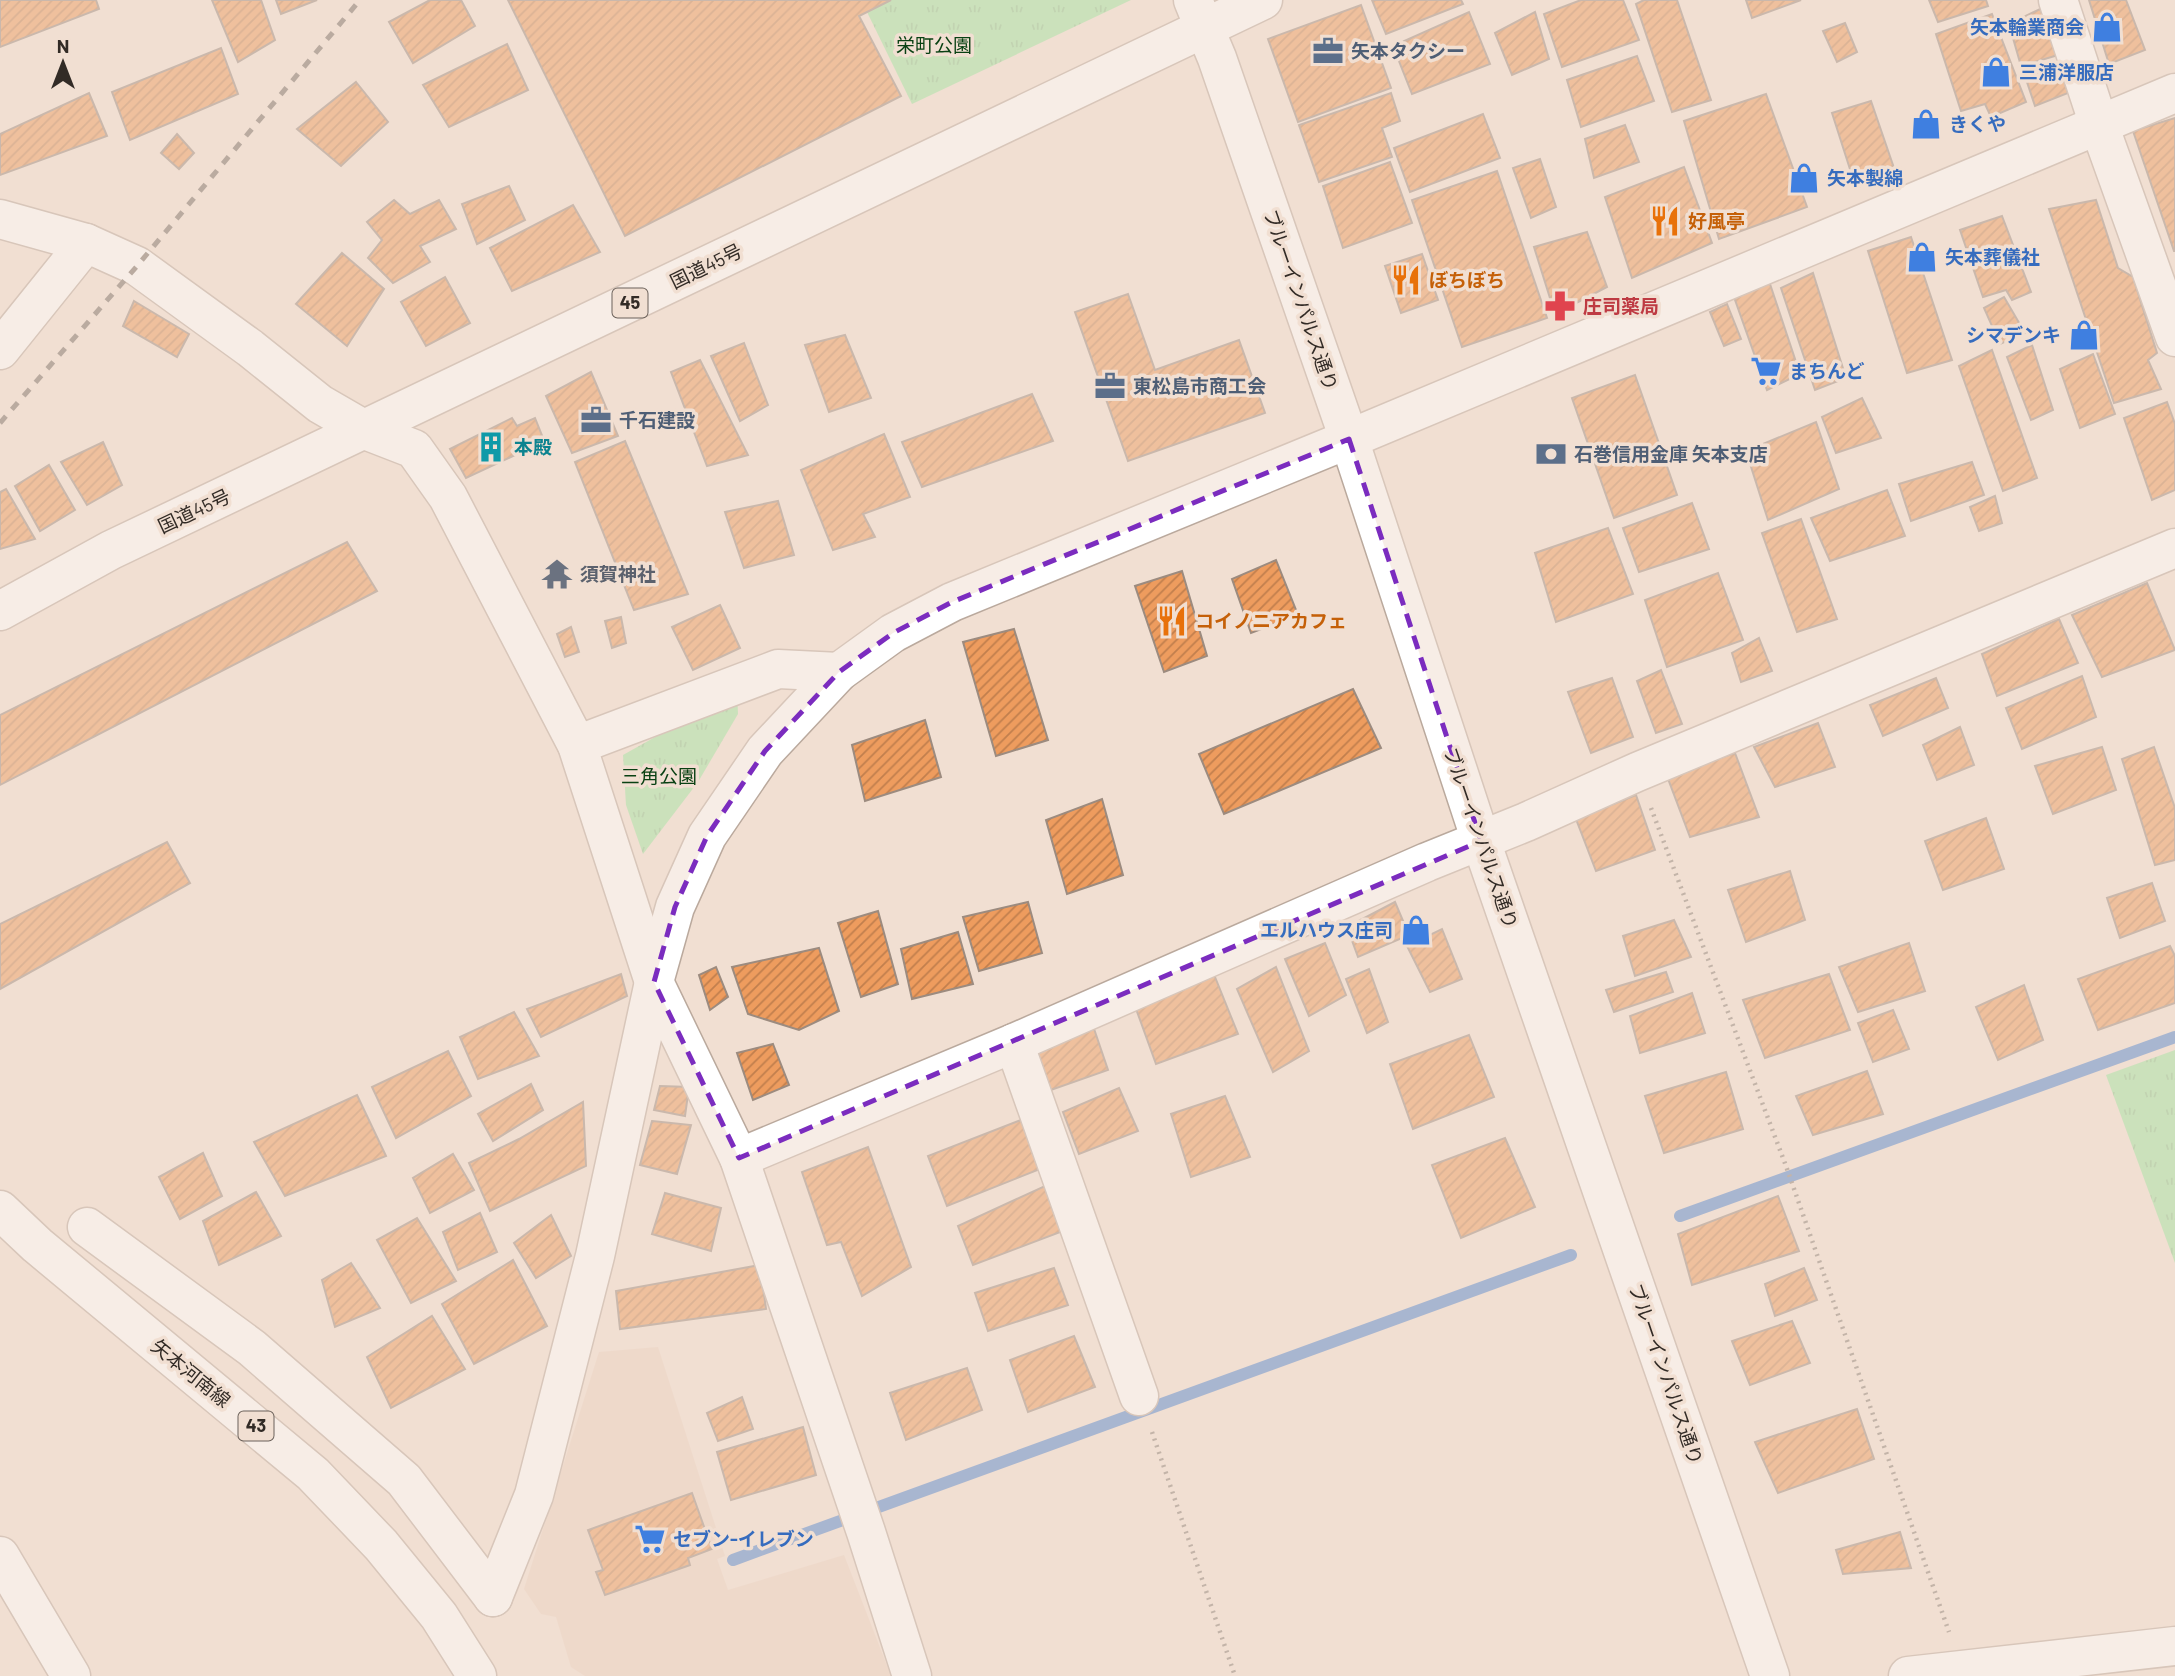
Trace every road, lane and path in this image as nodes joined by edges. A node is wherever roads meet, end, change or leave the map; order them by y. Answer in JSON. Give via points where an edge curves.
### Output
{"nodes":[{"id":1,"x":1263,"y":0,"type":"edge"},
{"id":2,"x":2058,"y":0,"type":"edge"},
{"id":3,"x":1198,"y":13,"type":"edge"},
{"id":4,"x":2175,"y":93,"type":"edge"},
{"id":5,"x":2099,"y":125,"type":"junction"},
{"id":6,"x":0,"y":219,"type":"edge"},
{"id":7,"x":86,"y":243,"type":"junction"},
{"id":8,"x":2175,"y":337,"type":"edge"},
{"id":9,"x":0,"y":350,"type":"edge"},
{"id":10,"x":365,"y":430,"type":"junction"},
{"id":11,"x":1349,"y":439,"type":"junction"},
{"id":12,"x":2175,"y":548,"type":"edge"},
{"id":13,"x":0,"y":611,"type":"edge"},
{"id":14,"x":839,"y":672,"type":"junction"},
{"id":15,"x":577,"y":745,"type":"junction"},
{"id":16,"x":1637,"y":772,"type":"junction"},
{"id":17,"x":1481,"y":841,"type":"junction"},
{"id":18,"x":654,"y":982,"type":"junction"},
{"id":19,"x":1014,"y":1043,"type":"junction"},
{"id":20,"x":739,"y":1158,"type":"junction"},
{"id":21,"x":0,"y":1210,"type":"edge"},
{"id":22,"x":87,"y":1227,"type":"dead end"},
{"id":23,"x":1145,"y":1412,"type":"joint"},
{"id":24,"x":0,"y":1556,"type":"edge"},
{"id":25,"x":2175,"y":1646,"type":"edge"},
{"id":26,"x":1962,"y":1669,"type":"junction"},
{"id":27,"x":71,"y":1676,"type":"edge"},
{"id":28,"x":477,"y":1676,"type":"edge"},
{"id":29,"x":912,"y":1676,"type":"edge"},
{"id":30,"x":1236,"y":1676,"type":"edge"},
{"id":31,"x":1770,"y":1676,"type":"edge"},
{"id":32,"x":1908,"y":1676,"type":"edge"}],
"edges":[{"from":1,"to":3,"type":"main road","name":"国道45号","number":"45"},
{"from":2,"to":5,"type":"main road"},
{"from":3,"to":10,"type":"main road","name":"国道45号","number":"45"},
{"from":3,"to":11,"type":"main road","name":"ブルーインパルス通り"},
{"from":4,"to":5,"type":"main road"},
{"from":5,"to":8,"type":"main road"},
{"from":5,"to":11,"type":"main road"},
{"from":6,"to":7,"type":"main road"},
{"from":7,"to":9,"type":"main road"},
{"from":7,"to":10,"type":"main road","via":[[137,266],[320,404]]},
{"from":10,"to":13,"type":"main road","name":"国道45号","number":"45","via":[[111,551]]},
{"from":10,"to":15,"type":"main road","via":[[414,449],[448,497]]},
{"from":11,"to":14,"type":"main road","via":[[952,602],[893,633]]},
{"from":11,"to":17,"type":"main road","name":"ブルーインパルス通り"},
{"from":12,"to":16,"type":"main road"},
{"from":14,"to":15,"type":"main road","via":[[778,669]]},
{"from":14,"to":18,"type":"main road","via":[[765,751],[708,836],[675,907]]},
{"from":15,"to":18,"type":"main road"},
{"from":16,"to":17,"type":"main road"},
{"from":16,"to":26,"type":"path","via":[[1786,1166]]},
{"from":17,"to":19,"type":"main road"},
{"from":17,"to":31,"type":"main road","name":"ブルーインパルス通り"},
{"from":18,"to":20,"type":"main road"},
{"from":18,"to":22,"type":"main road","via":[[566,1375],[534,1495],[493,1597],[404,1480],[252,1348]]},
{"from":19,"to":20,"type":"main road"},
{"from":19,"to":23,"type":"main road"},
{"from":20,"to":29,"type":"main road"},
{"from":21,"to":28,"type":"main road","name":"矢本河南線","number":"43","via":[[313,1474],[381,1545],[439,1616]]},
{"from":23,"to":30,"type":"path"},
{"from":24,"to":27,"type":"main road"},
{"from":25,"to":26,"type":"main road"},
{"from":26,"to":32,"type":"main road"}]}
